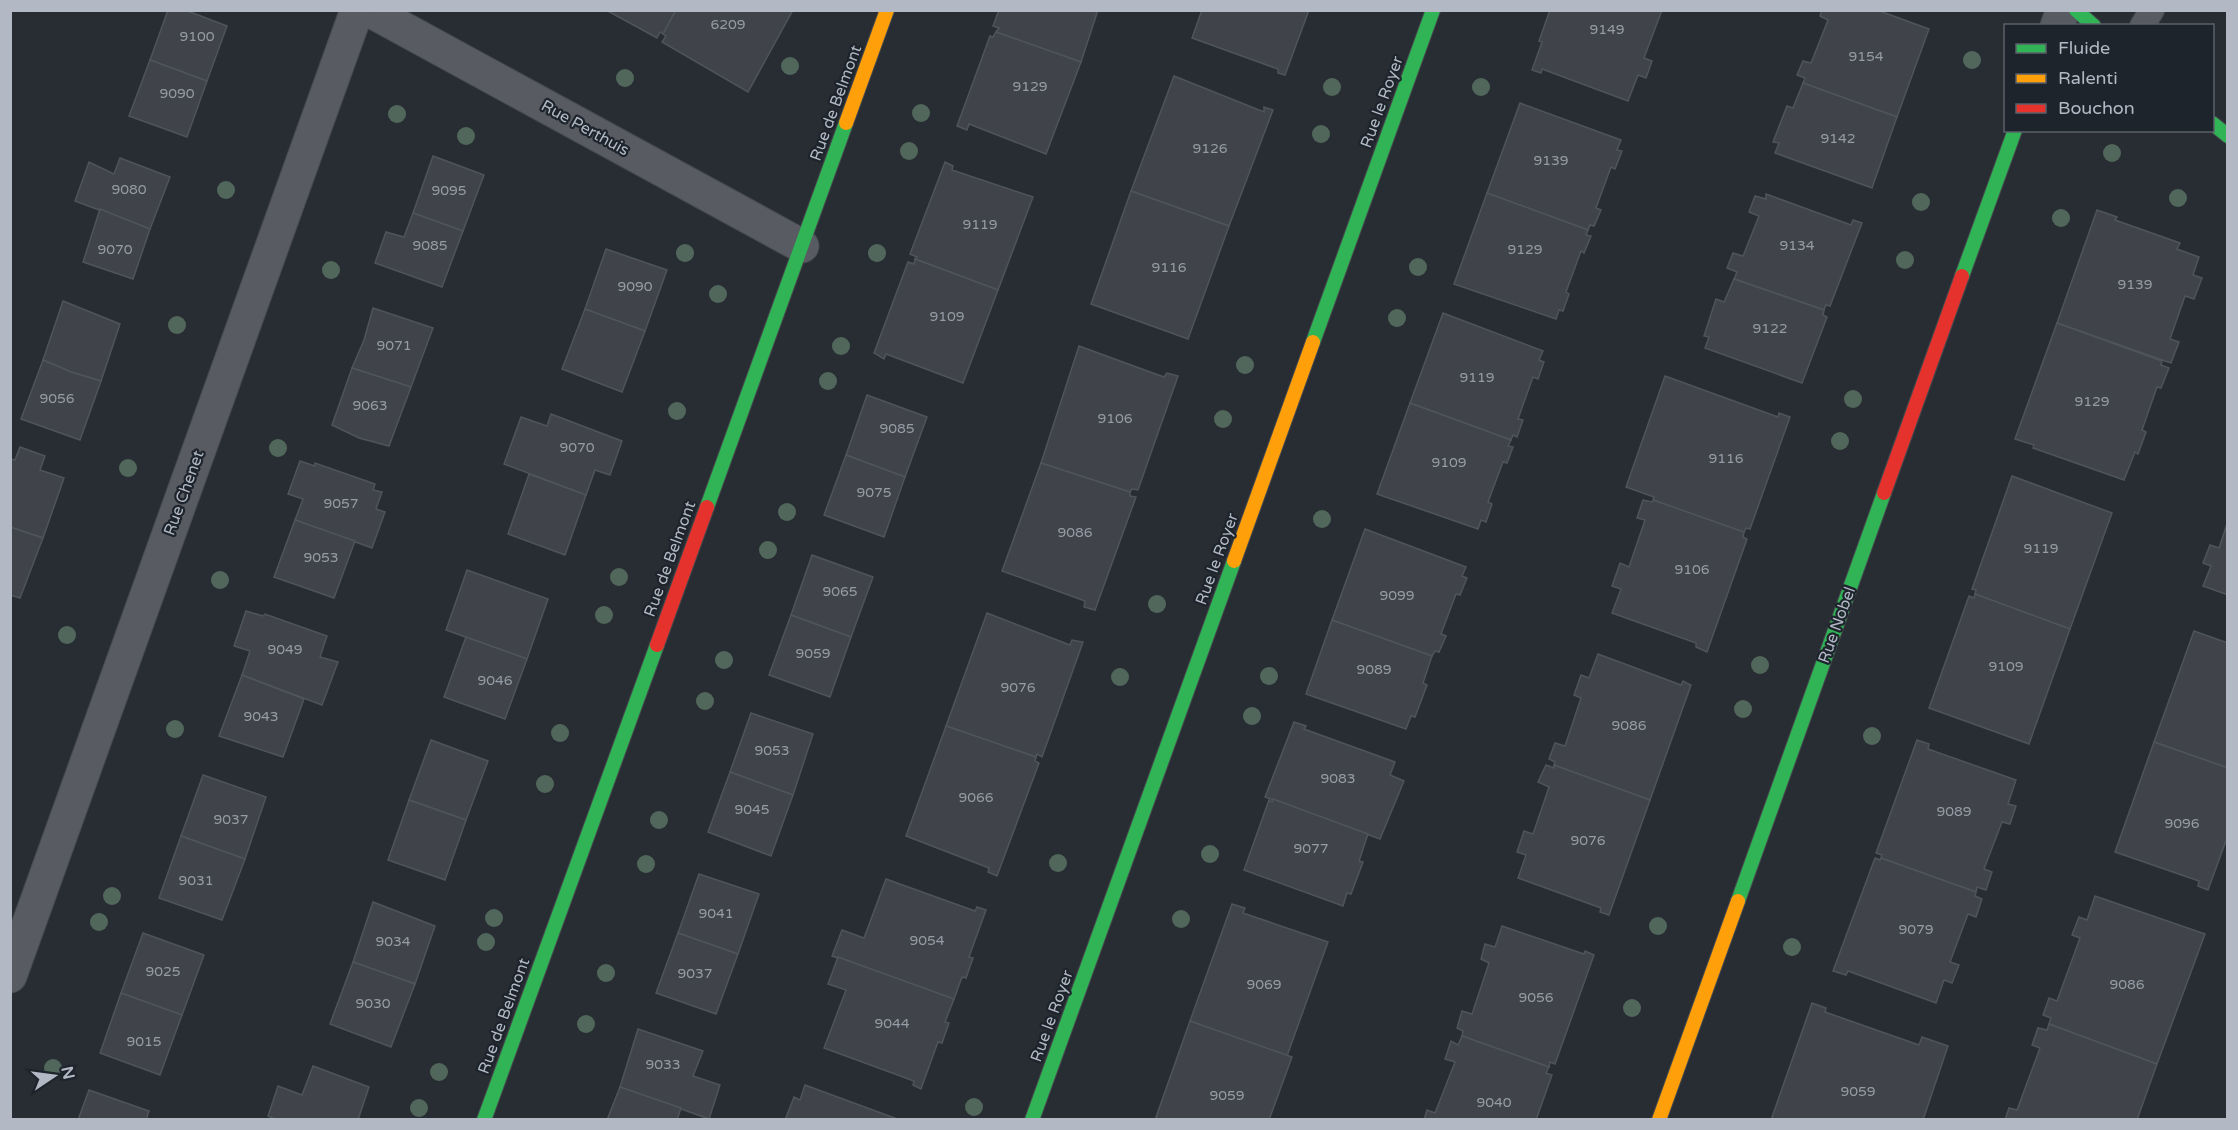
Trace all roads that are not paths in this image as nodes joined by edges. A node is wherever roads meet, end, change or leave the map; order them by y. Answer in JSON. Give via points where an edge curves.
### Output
{"nodes":[{"id":1,"x":357,"y":10,"type":"edge"},
{"id":2,"x":369,"y":10,"type":"edge"},
{"id":3,"x":887,"y":10,"type":"edge"},
{"id":4,"x":1433,"y":10,"type":"edge"},
{"id":5,"x":2076,"y":10,"type":"edge"},
{"id":6,"x":2152,"y":10,"type":"edge"},
{"id":7,"x":2092,"y":24,"type":"edge"},
{"id":8,"x":2143,"y":24,"type":"edge"},
{"id":9,"x":2214,"y":125,"type":"edge"},
{"id":10,"x":2014,"y":132,"type":"edge"},
{"id":11,"x":2228,"y":136,"type":"edge"},
{"id":12,"x":802,"y":246,"type":"junction"},
{"id":13,"x":10,"y":976,"type":"edge"},
{"id":14,"x":484,"y":1119,"type":"edge"},
{"id":15,"x":1032,"y":1119,"type":"edge"},
{"id":16,"x":1659,"y":1119,"type":"edge"}],
"edges":[{"from":1,"to":13,"type":"street","name":"Rue Chenet"},
{"from":2,"to":12,"type":"street","name":"Rue Perthuis"},
{"from":3,"to":12,"type":"street","name":"Rue de Belmont"},
{"from":4,"to":15,"type":"street","name":"Rue le Royer"},
{"from":5,"to":7,"type":"street"},
{"from":6,"to":8,"type":"lane"},
{"from":9,"to":11,"type":"street"},
{"from":10,"to":16,"type":"street","name":"Rue Nobel"},
{"from":12,"to":14,"type":"street","name":"Rue de Belmont"}]}
